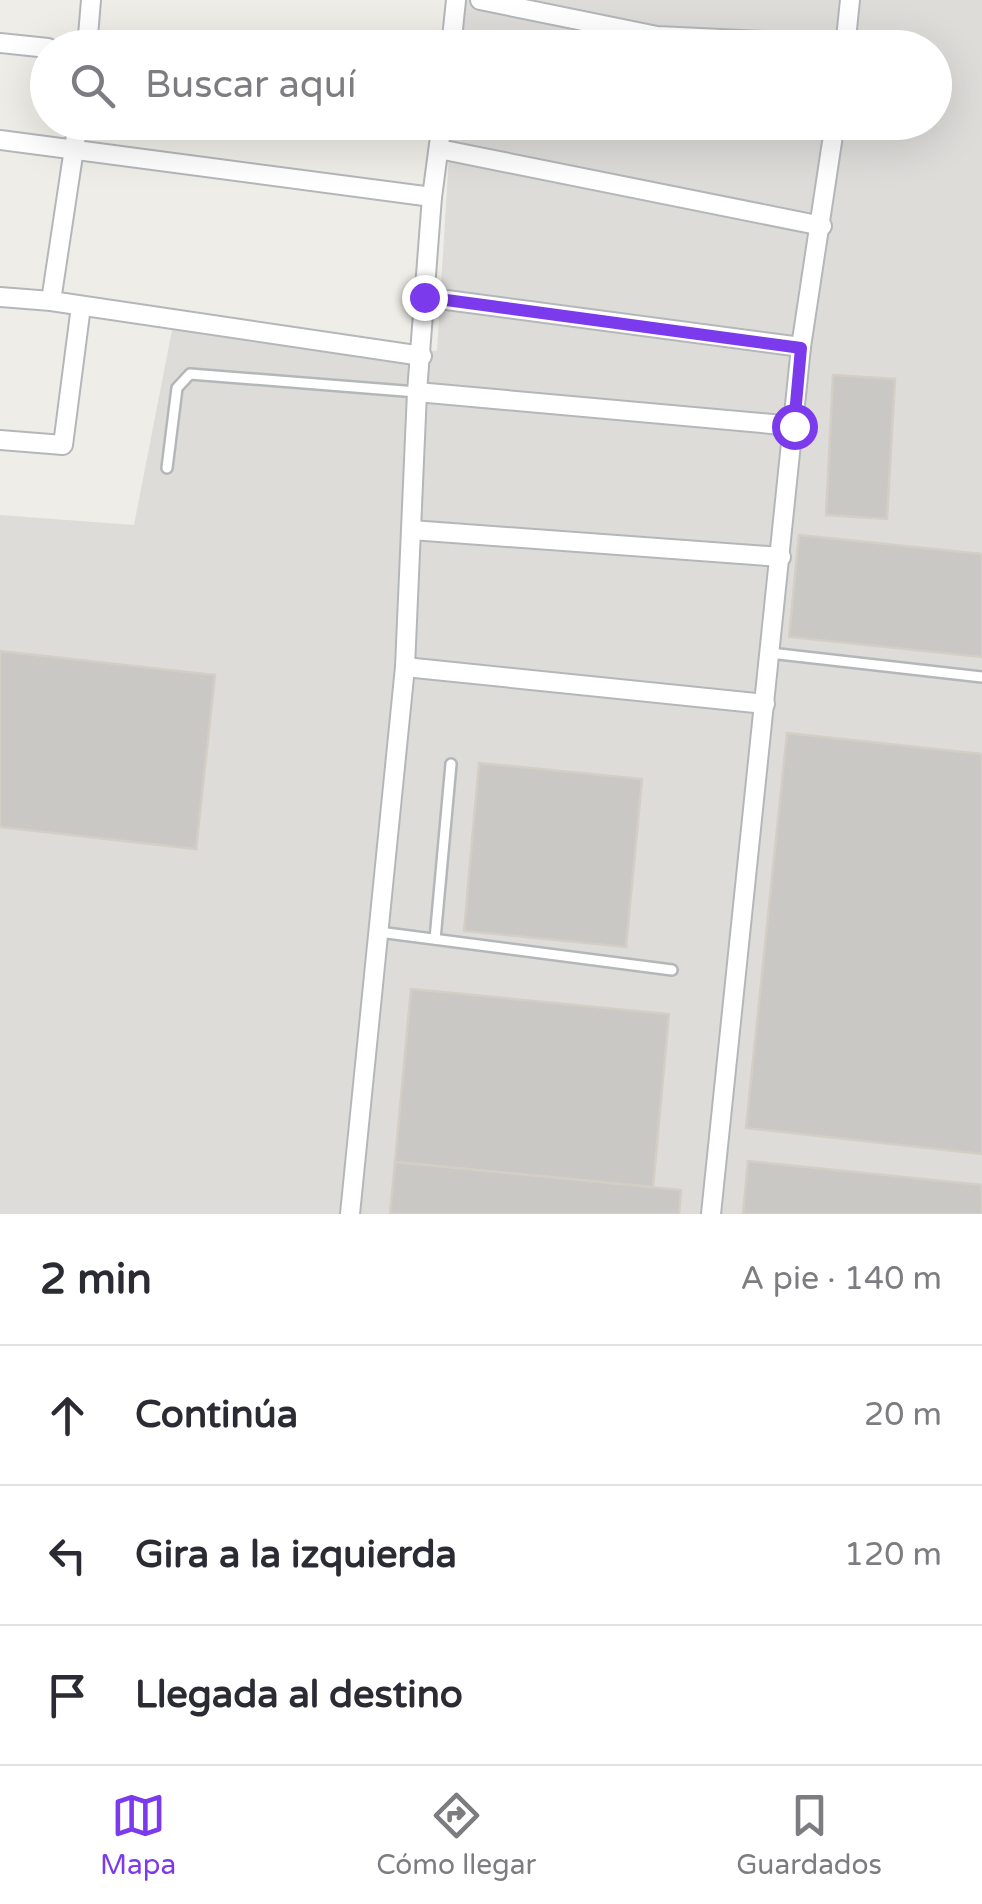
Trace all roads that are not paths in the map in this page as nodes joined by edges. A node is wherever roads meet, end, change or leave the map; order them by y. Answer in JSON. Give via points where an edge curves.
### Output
{"nodes":[{"id":1,"x":91,"y":0,"type":"edge"},
{"id":2,"x":456,"y":0,"type":"edge"},
{"id":3,"x":480,"y":0,"type":"edge"},
{"id":4,"x":850,"y":0,"type":"edge"},
{"id":5,"x":88,"y":30,"type":"edge"},
{"id":6,"x":453,"y":30,"type":"edge"},
{"id":7,"x":628,"y":30,"type":"edge"},
{"id":8,"x":847,"y":30,"type":"edge"},
{"id":9,"x":0,"y":43,"type":"edge"},
{"id":10,"x":30,"y":46,"type":"edge"},
{"id":11,"x":0,"y":140,"type":"edge"},
{"id":12,"x":75,"y":140,"type":"edge"},
{"id":13,"x":440,"y":140,"type":"edge"},
{"id":14,"x":833,"y":140,"type":"edge"},
{"id":15,"x":74,"y":148,"type":"junction"},
{"id":16,"x":439,"y":149,"type":"junction"},
{"id":17,"x":432,"y":197,"type":"junction"},
{"id":18,"x":822,"y":226,"type":"junction"},
{"id":19,"x":0,"y":297,"type":"edge"},
{"id":20,"x":424,"y":297,"type":"junction"},
{"id":21,"x":51,"y":301,"type":"junction"},
{"id":22,"x":81,"y":306,"type":"junction"},
{"id":23,"x":801,"y":348,"type":"junction"},
{"id":24,"x":422,"y":356,"type":"junction"},
{"id":25,"x":417,"y":392,"type":"junction"},
{"id":26,"x":794,"y":426,"type":"junction"},
{"id":27,"x":0,"y":440,"type":"edge"},
{"id":28,"x":168,"y":468,"type":"dead end"},
{"id":29,"x":411,"y":530,"type":"junction"},
{"id":30,"x":781,"y":557,"type":"junction"},
{"id":31,"x":770,"y":653,"type":"junction"},
{"id":32,"x":406,"y":666,"type":"junction"},
{"id":33,"x":982,"y":677,"type":"edge"},
{"id":34,"x":765,"y":704,"type":"junction"},
{"id":35,"x":451,"y":764,"type":"dead end"},
{"id":36,"x":378,"y":932,"type":"junction"},
{"id":37,"x":434,"y":939,"type":"junction"},
{"id":38,"x":672,"y":970,"type":"dead end"},
{"id":39,"x":350,"y":1214,"type":"edge"},
{"id":40,"x":711,"y":1214,"type":"edge"}],
"edges":[{"from":1,"to":5,"type":"street"},
{"from":2,"to":6,"type":"street"},
{"from":3,"to":7,"type":"street"},
{"from":4,"to":8,"type":"street"},
{"from":9,"to":10,"type":"street"},
{"from":11,"to":15,"type":"street"},
{"from":12,"to":15,"type":"street"},
{"from":13,"to":16,"type":"street"},
{"from":14,"to":18,"type":"street"},
{"from":15,"to":17,"type":"street"},
{"from":15,"to":21,"type":"street"},
{"from":16,"to":17,"type":"street"},
{"from":16,"to":18,"type":"street"},
{"from":17,"to":20,"type":"street"},
{"from":18,"to":23,"type":"street"},
{"from":19,"to":21,"type":"street"},
{"from":20,"to":23,"type":"street"},
{"from":20,"to":24,"type":"street"},
{"from":21,"to":22,"type":"street"},
{"from":22,"to":24,"type":"street"},
{"from":22,"to":27,"type":"street","via":[[63,446]]},
{"from":23,"to":26,"type":"street"},
{"from":24,"to":25,"type":"street"},
{"from":25,"to":26,"type":"street"},
{"from":25,"to":28,"type":"lane","via":[[190,374],[177,388]]},
{"from":25,"to":29,"type":"street"},
{"from":26,"to":30,"type":"street"},
{"from":29,"to":30,"type":"street"},
{"from":29,"to":32,"type":"street"},
{"from":30,"to":31,"type":"street"},
{"from":31,"to":33,"type":"lane"},
{"from":31,"to":34,"type":"street"},
{"from":32,"to":34,"type":"street"},
{"from":32,"to":36,"type":"street"},
{"from":34,"to":40,"type":"street"},
{"from":35,"to":37,"type":"lane"},
{"from":36,"to":37,"type":"lane"},
{"from":36,"to":39,"type":"street"},
{"from":37,"to":38,"type":"lane"}]}
